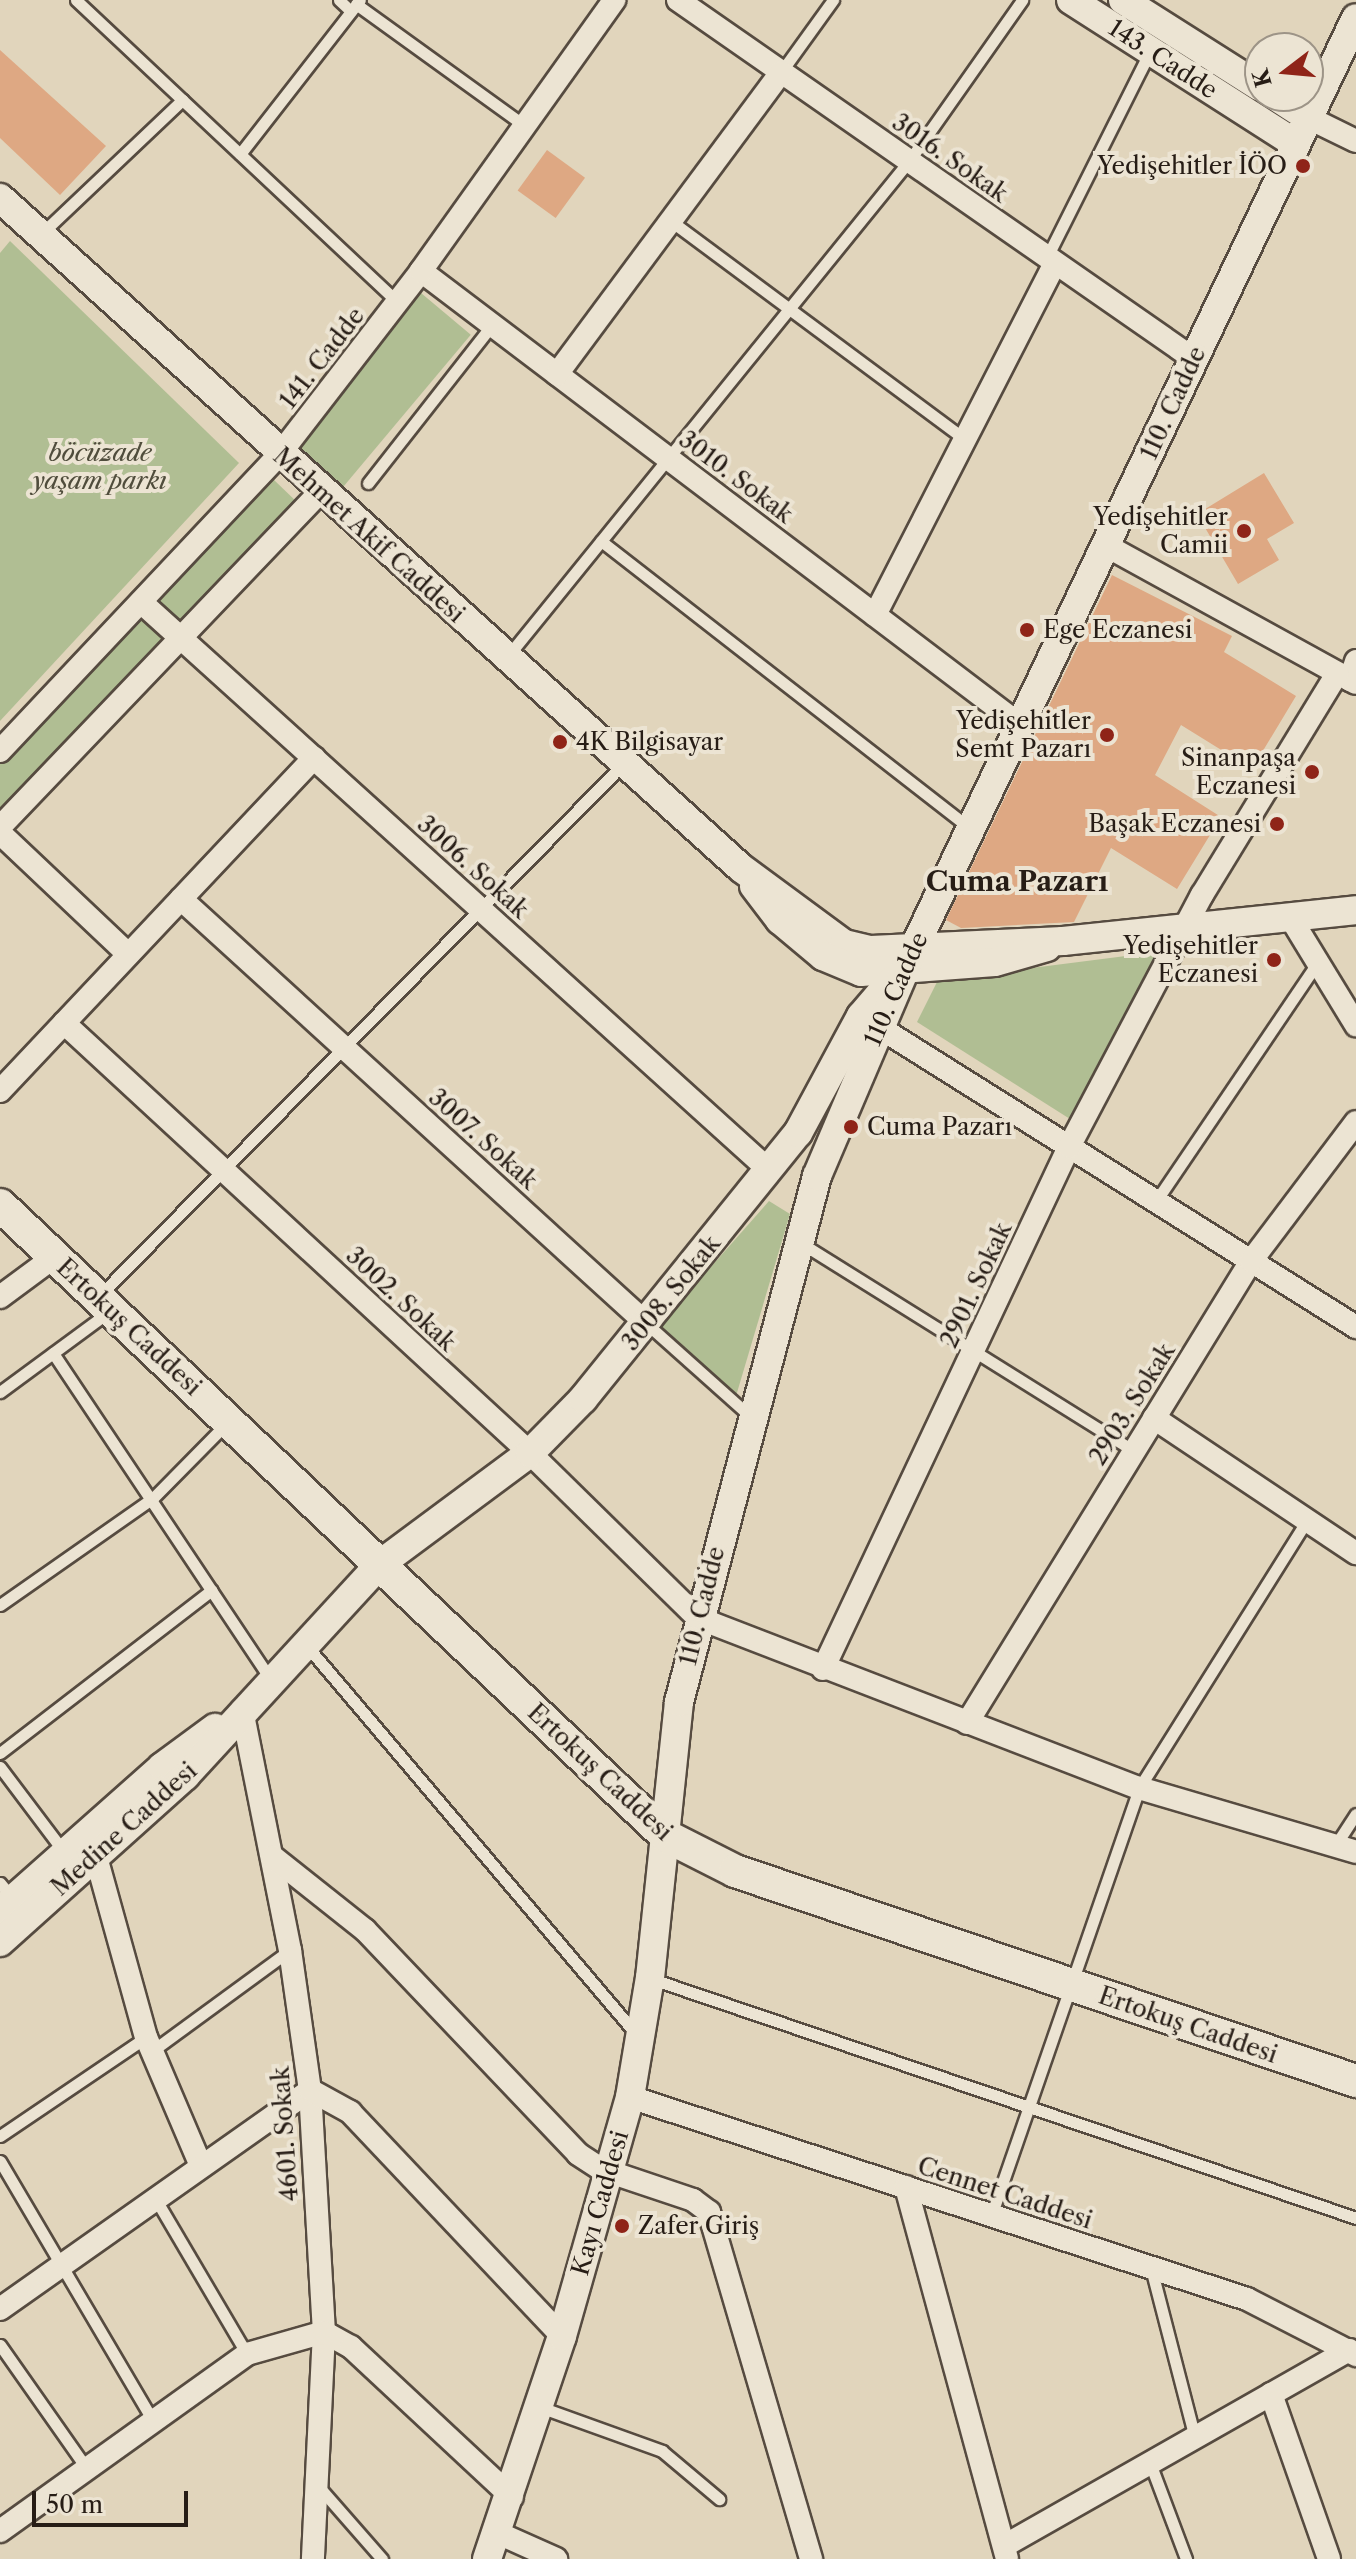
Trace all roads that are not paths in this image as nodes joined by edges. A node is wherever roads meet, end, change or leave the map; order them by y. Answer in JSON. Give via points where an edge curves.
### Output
{"nodes":[{"id":1,"x":76,"y":0,"type":"edge"},
{"id":2,"x":339,"y":0,"type":"edge"},
{"id":3,"x":614,"y":0,"type":"edge"},
{"id":4,"x":678,"y":0,"type":"edge"},
{"id":5,"x":833,"y":0,"type":"edge"},
{"id":6,"x":1022,"y":0,"type":"edge"},
{"id":7,"x":1071,"y":0,"type":"edge"},
{"id":8,"x":1123,"y":0,"type":"edge"},
{"id":9,"x":356,"y":5,"type":"edge"},
{"id":10,"x":1356,"y":18,"type":"edge"},
{"id":11,"x":1150,"y":51,"type":"junction"},
{"id":12,"x":781,"y":72,"type":"junction"},
{"id":13,"x":1244,"y":77,"type":"edge"},
{"id":14,"x":182,"y":100,"type":"junction"},
{"id":15,"x":1300,"y":112,"type":"edge"},
{"id":16,"x":1309,"y":118,"type":"junction"},
{"id":17,"x":525,"y":126,"type":"junction"},
{"id":18,"x":1356,"y":141,"type":"edge"},
{"id":19,"x":1296,"y":144,"type":"junction"},
{"id":20,"x":240,"y":154,"type":"junction"},
{"id":21,"x":909,"y":161,"type":"junction"},
{"id":22,"x":0,"y":198,"type":"edge"},
{"id":23,"x":671,"y":221,"type":"junction"},
{"id":24,"x":40,"y":235,"type":"junction"},
{"id":25,"x":1051,"y":260,"type":"junction"},
{"id":26,"x":421,"y":271,"type":"junction"},
{"id":27,"x":398,"y":303,"type":"junction"},
{"id":28,"x":789,"y":309,"type":"junction"},
{"id":29,"x":492,"y":325,"type":"junction"},
{"id":30,"x":1194,"y":359,"type":"junction"},
{"id":31,"x":557,"y":374,"type":"junction"},
{"id":32,"x":965,"y":439,"type":"junction"},
{"id":33,"x":279,"y":455,"type":"junction"},
{"id":34,"x":668,"y":459,"type":"junction"},
{"id":35,"x":368,"y":483,"type":"dead end"},
{"id":36,"x":320,"y":492,"type":"junction"},
{"id":37,"x":601,"y":541,"type":"junction"},
{"id":38,"x":1105,"y":545,"type":"junction"},
{"id":39,"x":141,"y":602,"type":"junction"},
{"id":40,"x":875,"y":615,"type":"junction"},
{"id":41,"x":181,"y":638,"type":"junction"},
{"id":42,"x":506,"y":658,"type":"junction"},
{"id":43,"x":1350,"y":675,"type":"edge"},
{"id":44,"x":1020,"y":725,"type":"junction"},
{"id":45,"x":0,"y":751,"type":"edge"},
{"id":46,"x":314,"y":758,"type":"junction"},
{"id":47,"x":624,"y":763,"type":"junction"},
{"id":48,"x":971,"y":828,"type":"junction"},
{"id":49,"x":0,"y":830,"type":"edge"},
{"id":50,"x":741,"y":868,"type":"junction"},
{"id":51,"x":181,"y":899,"type":"junction"},
{"id":52,"x":481,"y":909,"type":"junction"},
{"id":53,"x":1356,"y":910,"type":"edge"},
{"id":54,"x":1290,"y":917,"type":"junction"},
{"id":55,"x":1186,"y":928,"type":"junction"},
{"id":56,"x":128,"y":954,"type":"junction"},
{"id":57,"x":823,"y":956,"type":"junction"},
{"id":58,"x":910,"y":958,"type":"junction"},
{"id":59,"x":1317,"y":963,"type":"junction"},
{"id":60,"x":870,"y":1021,"type":"junction"},
{"id":61,"x":64,"y":1023,"type":"junction"},
{"id":62,"x":1356,"y":1025,"type":"edge"},
{"id":63,"x":344,"y":1048,"type":"junction"},
{"id":64,"x":0,"y":1091,"type":"edge"},
{"id":65,"x":1356,"y":1122,"type":"edge"},
{"id":66,"x":1069,"y":1147,"type":"junction"},
{"id":67,"x":223,"y":1170,"type":"junction"},
{"id":68,"x":770,"y":1171,"type":"junction"},
{"id":69,"x":1156,"y":1201,"type":"junction"},
{"id":70,"x":0,"y":1205,"type":"edge"},
{"id":71,"x":797,"y":1240,"type":"junction"},
{"id":72,"x":54,"y":1257,"type":"junction"},
{"id":73,"x":1251,"y":1261,"type":"junction"},
{"id":74,"x":0,"y":1297,"type":"edge"},
{"id":75,"x":104,"y":1304,"type":"junction"},
{"id":76,"x":647,"y":1324,"type":"junction"},
{"id":77,"x":1356,"y":1327,"type":"edge"},
{"id":78,"x":973,"y":1350,"type":"junction"},
{"id":79,"x":53,"y":1353,"type":"junction"},
{"id":80,"x":0,"y":1392,"type":"edge"},
{"id":81,"x":751,"y":1417,"type":"junction"},
{"id":82,"x":1154,"y":1418,"type":"junction"},
{"id":83,"x":228,"y":1422,"type":"junction"},
{"id":84,"x":1134,"y":1451,"type":"junction"},
{"id":85,"x":530,"y":1453,"type":"junction"},
{"id":86,"x":153,"y":1498,"type":"junction"},
{"id":87,"x":1307,"y":1520,"type":"junction"},
{"id":88,"x":1356,"y":1553,"type":"edge"},
{"id":89,"x":379,"y":1565,"type":"junction"},
{"id":90,"x":212,"y":1590,"type":"junction"},
{"id":91,"x":0,"y":1605,"type":"edge"},
{"id":92,"x":698,"y":1618,"type":"junction"},
{"id":93,"x":305,"y":1644,"type":"junction"},
{"id":94,"x":823,"y":1669,"type":"junction"},
{"id":95,"x":271,"y":1680,"type":"junction"},
{"id":96,"x":242,"y":1710,"type":"junction"},
{"id":97,"x":967,"y":1723,"type":"junction"},
{"id":98,"x":0,"y":1753,"type":"edge"},
{"id":99,"x":0,"y":1767,"type":"edge"},
{"id":100,"x":1139,"y":1788,"type":"junction"},
{"id":101,"x":1356,"y":1814,"type":"edge"},
{"id":102,"x":666,"y":1836,"type":"junction"},
{"id":103,"x":1346,"y":1849,"type":"edge"},
{"id":104,"x":65,"y":1853,"type":"junction"},
{"id":105,"x":96,"y":1857,"type":"junction"},
{"id":106,"x":273,"y":1857,"type":"junction"},
{"id":107,"x":4,"y":1898,"type":"edge"},
{"id":108,"x":0,"y":1942,"type":"edge"},
{"id":109,"x":290,"y":1950,"type":"junction"},
{"id":110,"x":650,"y":1978,"type":"junction"},
{"id":111,"x":1072,"y":1985,"type":"junction"},
{"id":112,"x":640,"y":2038,"type":"junction"},
{"id":113,"x":149,"y":2044,"type":"junction"},
{"id":114,"x":1356,"y":2081,"type":"edge"},
{"id":115,"x":310,"y":2090,"type":"junction"},
{"id":116,"x":630,"y":2097,"type":"junction"},
{"id":117,"x":1029,"y":2107,"type":"junction"},
{"id":118,"x":0,"y":2136,"type":"edge"},
{"id":119,"x":0,"y":2161,"type":"edge"},
{"id":120,"x":201,"y":2166,"type":"junction"},
{"id":121,"x":610,"y":2174,"type":"junction"},
{"id":122,"x":906,"y":2187,"type":"junction"},
{"id":123,"x":155,"y":2198,"type":"junction"},
{"id":124,"x":991,"y":2216,"type":"junction"},
{"id":125,"x":1356,"y":2218,"type":"edge"},
{"id":126,"x":61,"y":2264,"type":"junction"},
{"id":127,"x":1150,"y":2268,"type":"junction"},
{"id":128,"x":0,"y":2309,"type":"edge"},
{"id":129,"x":324,"y":2332,"type":"junction"},
{"id":130,"x":562,"y":2336,"type":"junction"},
{"id":131,"x":0,"y":2345,"type":"edge"},
{"id":132,"x":1354,"y":2350,"type":"edge"},
{"id":133,"x":247,"y":2354,"type":"junction"},
{"id":134,"x":1271,"y":2394,"type":"junction"},
{"id":135,"x":540,"y":2407,"type":"junction"},
{"id":136,"x":153,"y":2421,"type":"junction"},
{"id":137,"x":1195,"y":2438,"type":"junction"},
{"id":138,"x":1150,"y":2463,"type":"junction"},
{"id":139,"x":87,"y":2469,"type":"junction"},
{"id":140,"x":316,"y":2485,"type":"junction"},
{"id":141,"x":512,"y":2497,"type":"junction"},
{"id":142,"x":719,"y":2499,"type":"dead end"},
{"id":143,"x":0,"y":2531,"type":"edge"},
{"id":144,"x":492,"y":2546,"type":"edge"},
{"id":145,"x":1006,"y":2553,"type":"edge"},
{"id":146,"x":313,"y":2559,"type":"edge"},
{"id":147,"x":382,"y":2559,"type":"edge"},
{"id":148,"x":556,"y":2559,"type":"edge"},
{"id":149,"x":811,"y":2559,"type":"edge"},
{"id":150,"x":1186,"y":2559,"type":"edge"},
{"id":151,"x":1329,"y":2559,"type":"edge"}],
"edges":[{"from":1,"to":14,"type":"lane"},
{"from":2,"to":9,"type":"lane"},
{"from":3,"to":17,"type":"street","name":"141. Cadde"},
{"from":4,"to":12,"type":"street","name":"3016. Sokak"},
{"from":5,"to":12,"type":"lane"},
{"from":6,"to":21,"type":"lane"},
{"from":7,"to":11,"type":"street","name":"143. Cadde"},
{"from":8,"to":13,"type":"street","name":"143. Cadde"},
{"from":9,"to":17,"type":"lane"},
{"from":9,"to":20,"type":"lane"},
{"from":10,"to":16,"type":"street","name":"110. Cadde"},
{"from":11,"to":19,"type":"street","name":"143. Cadde"},
{"from":11,"to":25,"type":"lane"},
{"from":12,"to":21,"type":"street","name":"3016. Sokak"},
{"from":12,"to":23,"type":"street"},
{"from":14,"to":20,"type":"lane"},
{"from":14,"to":24,"type":"lane"},
{"from":15,"to":16,"type":"street"},
{"from":16,"to":18,"type":"street"},
{"from":16,"to":19,"type":"street","name":"110. Cadde"},
{"from":17,"to":26,"type":"street","name":"141. Cadde"},
{"from":19,"to":30,"type":"street","name":"110. Cadde"},
{"from":20,"to":27,"type":"lane"},
{"from":21,"to":25,"type":"street","name":"3016. Sokak"},
{"from":21,"to":28,"type":"lane"},
{"from":22,"to":24,"type":"street","name":"Mehmet Akif Caddesi"},
{"from":23,"to":28,"type":"lane"},
{"from":23,"to":31,"type":"street"},
{"from":24,"to":33,"type":"street","name":"Mehmet Akif Caddesi"},
{"from":25,"to":30,"type":"street","name":"3016. Sokak"},
{"from":25,"to":32,"type":"street"},
{"from":26,"to":27,"type":"street","name":"141. Cadde"},
{"from":26,"to":29,"type":"street","name":"3010. Sokak"},
{"from":27,"to":33,"type":"street","name":"141. Cadde"},
{"from":28,"to":32,"type":"lane"},
{"from":28,"to":34,"type":"lane"},
{"from":29,"to":31,"type":"street","name":"3010. Sokak"},
{"from":29,"to":35,"type":"lane"},
{"from":30,"to":38,"type":"street","name":"110. Cadde"},
{"from":31,"to":34,"type":"street","name":"3010. Sokak"},
{"from":32,"to":40,"type":"street"},
{"from":33,"to":36,"type":"street","name":"Mehmet Akif Caddesi"},
{"from":33,"to":39,"type":"street","name":"141. Cadde"},
{"from":34,"to":37,"type":"lane"},
{"from":34,"to":40,"type":"street","name":"3010. Sokak"},
{"from":36,"to":41,"type":"street"},
{"from":36,"to":42,"type":"street","name":"Mehmet Akif Caddesi"},
{"from":37,"to":42,"type":"lane"},
{"from":37,"to":48,"type":"lane"},
{"from":38,"to":43,"type":"street"},
{"from":38,"to":44,"type":"street","name":"110. Cadde"},
{"from":39,"to":41,"type":"street","name":"3006. Sokak"},
{"from":39,"to":45,"type":"street","name":"141. Cadde"},
{"from":40,"to":44,"type":"street","name":"3010. Sokak"},
{"from":41,"to":46,"type":"street","name":"3006. Sokak"},
{"from":41,"to":49,"type":"street"},
{"from":42,"to":47,"type":"street","name":"Mehmet Akif Caddesi"},
{"from":43,"to":55,"type":"street","name":"2901. Sokak"},
{"from":44,"to":48,"type":"street","name":"110. Cadde"},
{"from":46,"to":51,"type":"street"},
{"from":46,"to":52,"type":"street","name":"3006. Sokak"},
{"from":47,"to":50,"type":"street","name":"Mehmet Akif Caddesi"},
{"from":47,"to":52,"type":"lane"},
{"from":48,"to":58,"type":"street","name":"110. Cadde"},
{"from":49,"to":56,"type":"street"},
{"from":50,"to":57,"type":"street","name":"Mehmet Akif Caddesi","via":[[780,920]]},
{"from":50,"to":58,"type":"street","name":"Mehmet Akif Caddesi","via":[[844,944]]},
{"from":51,"to":56,"type":"street"},
{"from":51,"to":63,"type":"street","name":"3007. Sokak"},
{"from":52,"to":63,"type":"lane"},
{"from":52,"to":68,"type":"street","name":"3006. Sokak"},
{"from":53,"to":54,"type":"street","name":"Mehmet Akif Caddesi"},
{"from":54,"to":55,"type":"street","name":"Mehmet Akif Caddesi"},
{"from":54,"to":59,"type":"street"},
{"from":55,"to":58,"type":"street","name":"Mehmet Akif Caddesi"},
{"from":55,"to":66,"type":"street","name":"2901. Sokak"},
{"from":56,"to":61,"type":"street"},
{"from":57,"to":58,"type":"street","name":"Mehmet Akif Caddesi","via":[[861,972]]},
{"from":57,"to":60,"type":"street","via":[[849,983]]},
{"from":58,"to":60,"type":"street","name":"110. Cadde"},
{"from":59,"to":62,"type":"street"},
{"from":59,"to":69,"type":"lane"},
{"from":60,"to":66,"type":"street"},
{"from":60,"to":68,"type":"street","name":"3008. Sokak"},
{"from":60,"to":71,"type":"street","name":"110. Cadde"},
{"from":61,"to":64,"type":"street"},
{"from":61,"to":67,"type":"street","name":"3002. Sokak"},
{"from":63,"to":67,"type":"lane"},
{"from":63,"to":76,"type":"street","name":"3007. Sokak"},
{"from":65,"to":73,"type":"street","name":"2903. Sokak"},
{"from":66,"to":69,"type":"street"},
{"from":66,"to":78,"type":"street","name":"2901. Sokak"},
{"from":67,"to":75,"type":"lane"},
{"from":67,"to":85,"type":"street","name":"3002. Sokak"},
{"from":68,"to":76,"type":"street","name":"3008. Sokak"},
{"from":69,"to":73,"type":"street"},
{"from":70,"to":72,"type":"main road","name":"Ertokuş Caddesi"},
{"from":71,"to":78,"type":"lane"},
{"from":71,"to":81,"type":"street","name":"110. Cadde"},
{"from":72,"to":74,"type":"street"},
{"from":72,"to":75,"type":"main road","name":"Ertokuş Caddesi"},
{"from":73,"to":77,"type":"street"},
{"from":73,"to":82,"type":"street","name":"2903. Sokak"},
{"from":75,"to":79,"type":"lane"},
{"from":75,"to":83,"type":"main road","name":"Ertokuş Caddesi"},
{"from":76,"to":81,"type":"lane","name":"3007. Sokak"},
{"from":76,"to":85,"type":"street","name":"3008. Sokak"},
{"from":78,"to":84,"type":"lane"},
{"from":78,"to":94,"type":"street","name":"2901. Sokak"},
{"from":79,"to":80,"type":"lane"},
{"from":79,"to":86,"type":"lane"},
{"from":81,"to":92,"type":"street","name":"110. Cadde"},
{"from":82,"to":84,"type":"street","name":"2903. Sokak"},
{"from":82,"to":87,"type":"street"},
{"from":83,"to":86,"type":"lane"},
{"from":83,"to":89,"type":"main road","name":"Ertokuş Caddesi"},
{"from":84,"to":97,"type":"street","name":"2903. Sokak"},
{"from":85,"to":89,"type":"street","name":"3008. Sokak"},
{"from":85,"to":92,"type":"street","name":"3002. Sokak"},
{"from":86,"to":90,"type":"lane"},
{"from":86,"to":91,"type":"lane"},
{"from":87,"to":88,"type":"street"},
{"from":87,"to":100,"type":"lane"},
{"from":89,"to":93,"type":"street","name":"Medine Caddesi"},
{"from":89,"to":102,"type":"main road","name":"Ertokuş Caddesi"},
{"from":90,"to":95,"type":"lane"},
{"from":90,"to":98,"type":"lane"},
{"from":92,"to":94,"type":"street"},
{"from":92,"to":102,"type":"street","name":"110. Cadde","via":[[670,1759]]},
{"from":93,"to":95,"type":"street","name":"Medine Caddesi"},
{"from":93,"to":112,"type":"lane"},
{"from":94,"to":97,"type":"street"},
{"from":95,"to":96,"type":"street","name":"Medine Caddesi"},
{"from":96,"to":104,"type":"street","name":"Medine Caddesi","via":[[184,1749]]},
{"from":96,"to":105,"type":"street","name":"Medine Caddesi","via":[[185,1776]]},
{"from":96,"to":106,"type":"street","name":"4601. Sokak"},
{"from":97,"to":100,"type":"street"},
{"from":99,"to":104,"type":"lane"},
{"from":100,"to":103,"type":"street"},
{"from":100,"to":111,"type":"lane"},
{"from":101,"to":103,"type":"lane"},
{"from":102,"to":110,"type":"street","name":"Kayı Caddesi"},
{"from":102,"to":111,"type":"main road","name":"Ertokuş Caddesi","via":[[735,1871]]},
{"from":104,"to":107,"type":"street","name":"Medine Caddesi"},
{"from":105,"to":108,"type":"street","name":"Medine Caddesi"},
{"from":105,"to":113,"type":"street"},
{"from":106,"to":109,"type":"street","name":"4601. Sokak"},
{"from":106,"to":121,"type":"street","via":[[365,1930],[561,2138]]},
{"from":109,"to":113,"type":"lane"},
{"from":109,"to":115,"type":"street","name":"4601. Sokak"},
{"from":110,"to":112,"type":"street","name":"Kayı Caddesi"},
{"from":110,"to":117,"type":"lane"},
{"from":111,"to":114,"type":"main road","name":"Ertokuş Caddesi"},
{"from":111,"to":117,"type":"lane"},
{"from":112,"to":116,"type":"street","name":"Kayı Caddesi"},
{"from":113,"to":118,"type":"lane"},
{"from":113,"to":120,"type":"street"},
{"from":115,"to":120,"type":"street"},
{"from":115,"to":129,"type":"street","name":"4601. Sokak"},
{"from":115,"to":130,"type":"street","via":[[350,2112]]},
{"from":116,"to":121,"type":"street","name":"Kayı Caddesi"},
{"from":116,"to":122,"type":"street","name":"Cennet Caddesi"},
{"from":117,"to":124,"type":"lane"},
{"from":117,"to":125,"type":"lane"},
{"from":119,"to":126,"type":"lane"},
{"from":120,"to":123,"type":"street"},
{"from":121,"to":130,"type":"street","name":"Kayı Caddesi"},
{"from":121,"to":149,"type":"street","via":[[693,2200],[709,2212]]},
{"from":122,"to":124,"type":"street","name":"Cennet Caddesi"},
{"from":122,"to":145,"type":"street"},
{"from":123,"to":126,"type":"street"},
{"from":123,"to":133,"type":"lane"},
{"from":124,"to":127,"type":"street","name":"Cennet Caddesi"},
{"from":126,"to":128,"type":"street"},
{"from":126,"to":136,"type":"lane"},
{"from":127,"to":132,"type":"street","name":"Cennet Caddesi","via":[[1247,2299]]},
{"from":127,"to":137,"type":"lane"},
{"from":129,"to":133,"type":"street"},
{"from":129,"to":140,"type":"street","name":"4601. Sokak"},
{"from":129,"to":141,"type":"street","via":[[351,2347]]},
{"from":130,"to":135,"type":"street","name":"Kayı Caddesi"},
{"from":131,"to":139,"type":"lane"},
{"from":132,"to":134,"type":"street"},
{"from":133,"to":136,"type":"street"},
{"from":134,"to":137,"type":"street"},
{"from":134,"to":151,"type":"street"},
{"from":135,"to":141,"type":"street","name":"Kayı Caddesi"},
{"from":135,"to":142,"type":"lane","via":[[662,2451]]},
{"from":136,"to":139,"type":"street"},
{"from":137,"to":138,"type":"street"},
{"from":138,"to":145,"type":"street"},
{"from":138,"to":150,"type":"lane"},
{"from":139,"to":143,"type":"street"},
{"from":140,"to":146,"type":"street","name":"4601. Sokak"},
{"from":140,"to":147,"type":"lane"},
{"from":141,"to":144,"type":"street","name":"Kayı Caddesi"},
{"from":144,"to":148,"type":"street"}]}
